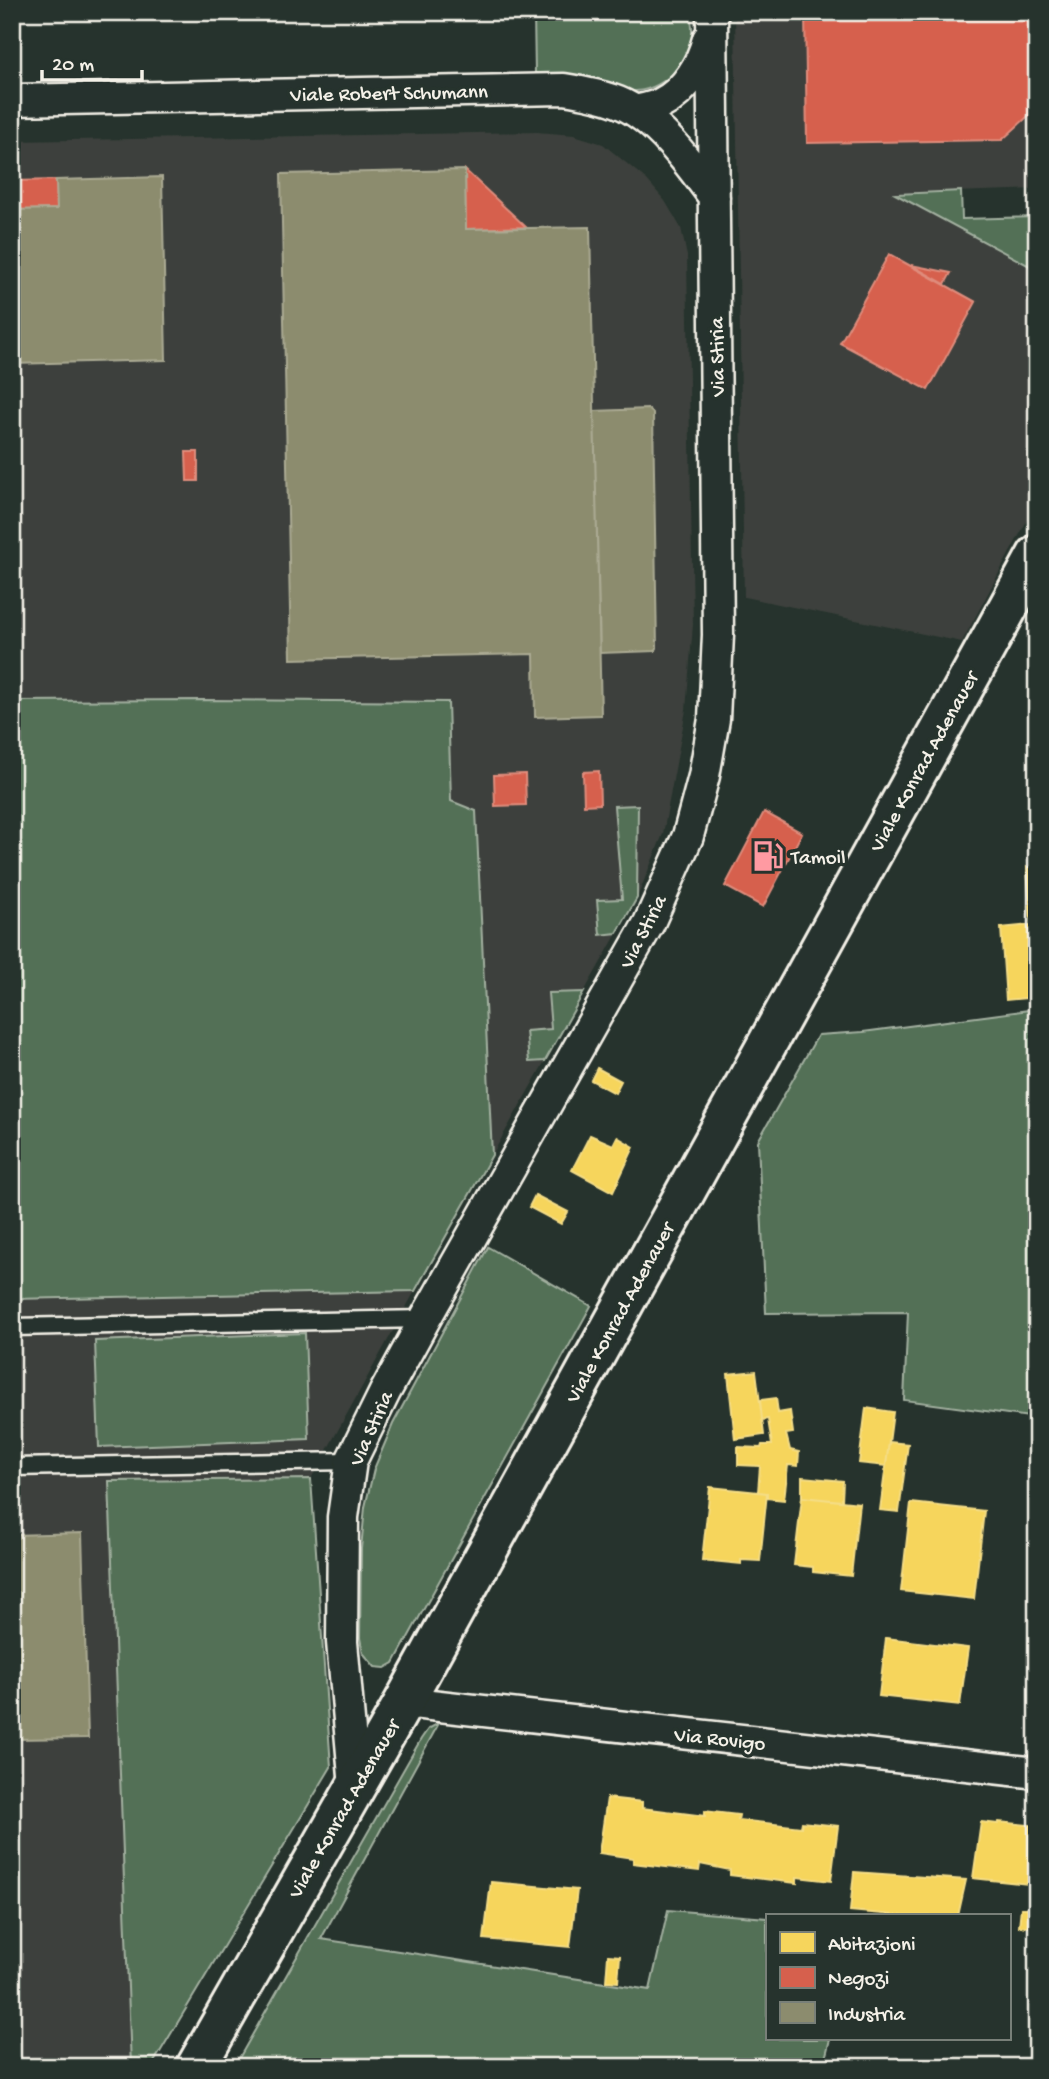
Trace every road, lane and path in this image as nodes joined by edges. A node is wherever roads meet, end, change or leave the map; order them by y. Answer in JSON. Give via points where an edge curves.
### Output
{"nodes":[{"id":1,"x":711,"y":16,"type":"edge"},
{"id":2,"x":12,"y":100,"type":"edge"},
{"id":3,"x":635,"y":111,"type":"junction"},
{"id":4,"x":714,"y":197,"type":"junction"},
{"id":5,"x":1037,"y":555,"type":"edge"},
{"id":6,"x":425,"y":1319,"type":"junction"},
{"id":7,"x":12,"y":1327,"type":"edge"},
{"id":8,"x":351,"y":1461,"type":"junction"},
{"id":9,"x":12,"y":1468,"type":"edge"},
{"id":10,"x":404,"y":1702,"type":"junction"},
{"id":11,"x":1037,"y":1773,"type":"edge"},
{"id":12,"x":355,"y":1787,"type":"junction"},
{"id":13,"x":196,"y":2067,"type":"edge"}],
"edges":[{"from":1,"to":3,"type":"street","via":[[704,54],[691,76],[662,103]]},
{"from":1,"to":4,"type":"street","name":"Via Stiria"},
{"from":2,"to":3,"type":"street","name":"Viale Robert Schumann","via":[[564,89],[594,94]]},
{"from":3,"to":4,"type":"street","name":"Viale Robert Schumann","via":[[688,161]]},
{"from":4,"to":6,"type":"street","name":"Via Stiria","via":[[718,635],[714,719],[704,776],[688,836],[649,923]]},
{"from":5,"to":10,"type":"main road","name":"Viale Konrad Adenauer"},
{"from":6,"to":7,"type":"lane"},
{"from":6,"to":8,"type":"street","name":"Via Stiria"},
{"from":8,"to":9,"type":"lane"},
{"from":8,"to":12,"type":"street","name":"Via Stiria","via":[[343,1517],[341,1606]]},
{"from":10,"to":11,"type":"street","name":"Via Rovigo"},
{"from":10,"to":12,"type":"main road","name":"Viale Konrad Adenauer"},
{"from":12,"to":13,"type":"main road","name":"Viale Konrad Adenauer"}]}
